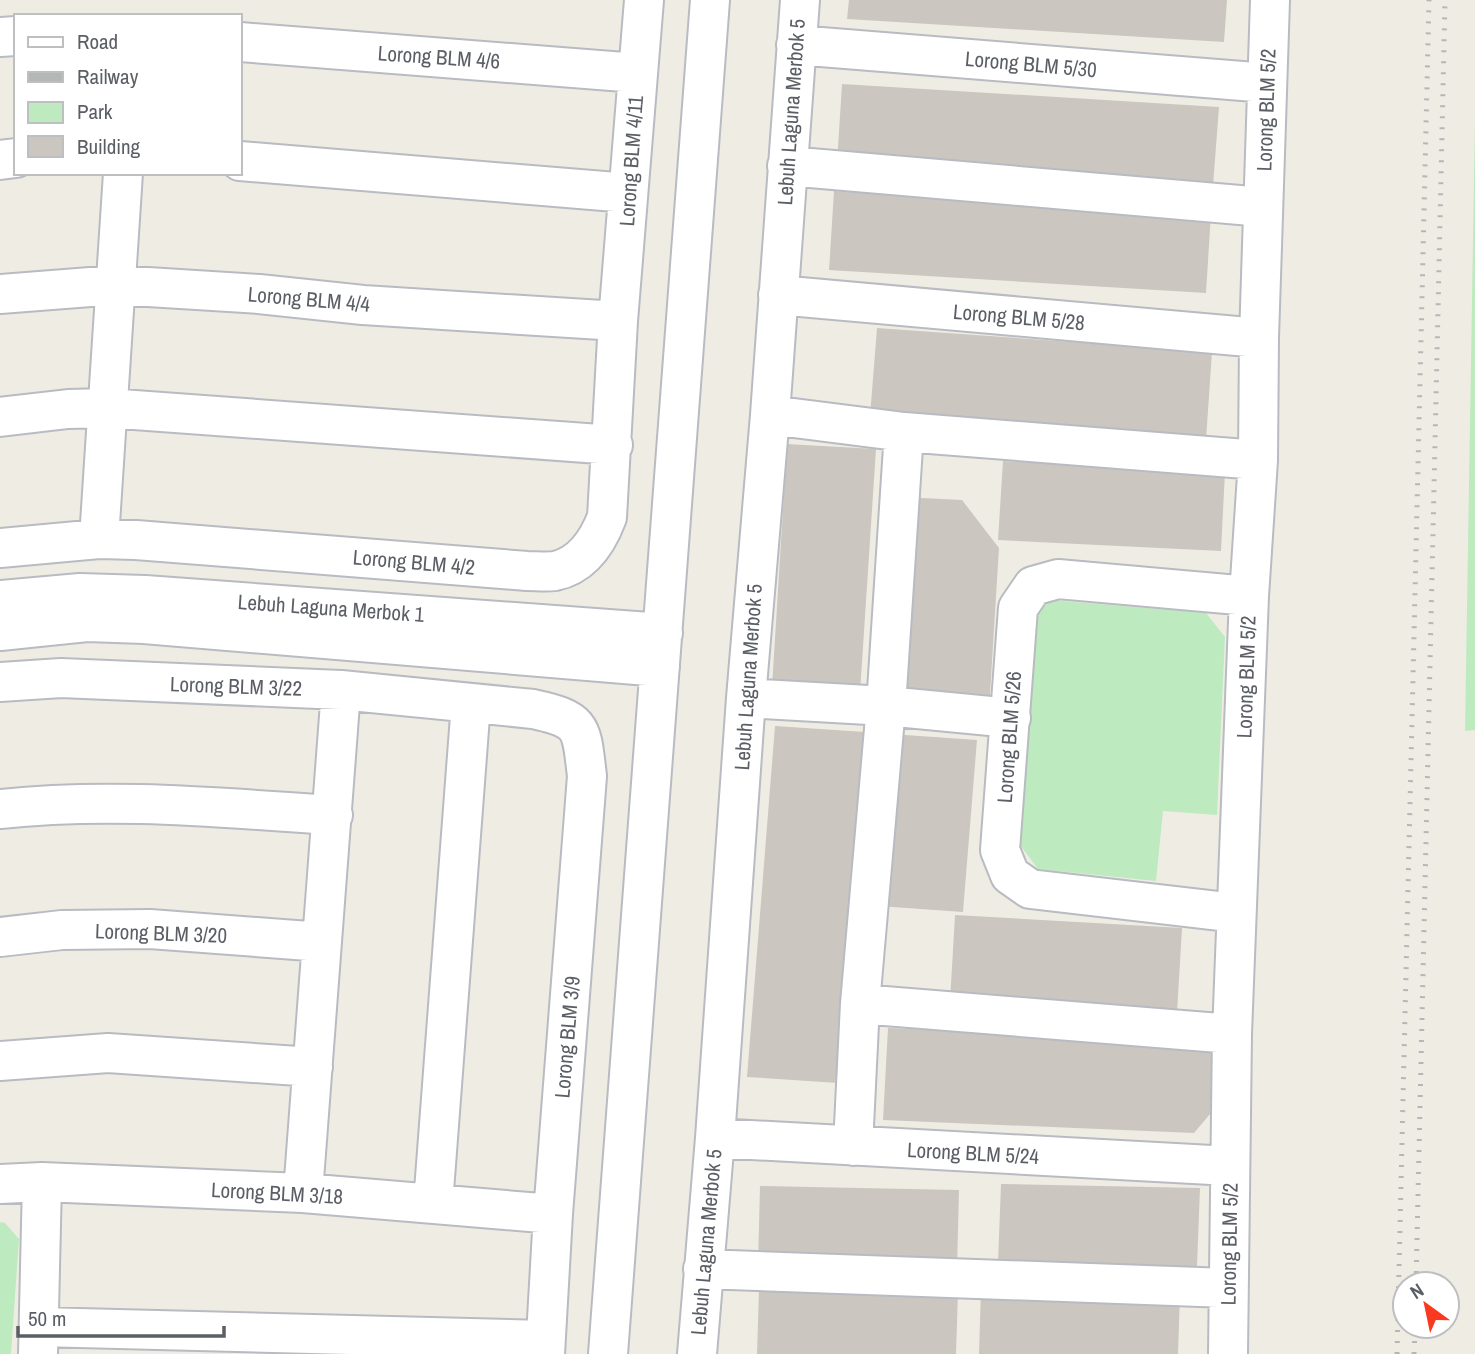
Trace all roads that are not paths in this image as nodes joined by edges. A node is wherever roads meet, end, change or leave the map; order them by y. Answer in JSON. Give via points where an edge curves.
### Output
{"nodes":[{"id":1,"x":644,"y":0,"type":"edge"},
{"id":2,"x":710,"y":0,"type":"edge"},
{"id":3,"x":800,"y":0,"type":"edge"},
{"id":4,"x":1270,"y":0,"type":"edge"},
{"id":5,"x":242,"y":42,"type":"edge"},
{"id":6,"x":796,"y":45,"type":"junction"},
{"id":7,"x":638,"y":73,"type":"junction"},
{"id":8,"x":1267,"y":83,"type":"junction"},
{"id":9,"x":242,"y":161,"type":"edge"},
{"id":10,"x":787,"y":166,"type":"junction"},
{"id":11,"x":122,"y":175,"type":"edge"},
{"id":12,"x":628,"y":193,"type":"junction"},
{"id":13,"x":1263,"y":207,"type":"junction"},
{"id":14,"x":116,"y":285,"type":"junction"},
{"id":15,"x":0,"y":294,"type":"edge"},
{"id":16,"x":779,"y":295,"type":"junction"},
{"id":17,"x":618,"y":321,"type":"junction"},
{"id":18,"x":1259,"y":338,"type":"junction"},
{"id":19,"x":107,"y":408,"type":"junction"},
{"id":20,"x":770,"y":415,"type":"junction"},
{"id":21,"x":0,"y":417,"type":"edge"},
{"id":22,"x":904,"y":432,"type":"junction"},
{"id":23,"x":613,"y":444,"type":"junction"},
{"id":24,"x":1258,"y":460,"type":"junction"},
{"id":25,"x":99,"y":539,"type":"junction"},
{"id":26,"x":0,"y":548,"type":"edge"},
{"id":27,"x":1249,"y":596,"type":"junction"},
{"id":28,"x":0,"y":600,"type":"edge"},
{"id":29,"x":0,"y":631,"type":"edge"},
{"id":30,"x":661,"y":650,"type":"junction"},
{"id":31,"x":0,"y":682,"type":"edge"},
{"id":32,"x":341,"y":690,"type":"junction"},
{"id":33,"x":746,"y":698,"type":"junction"},
{"id":34,"x":471,"y":703,"type":"junction"},
{"id":35,"x":887,"y":706,"type":"junction"},
{"id":36,"x":1010,"y":718,"type":"junction"},
{"id":37,"x":574,"y":723,"type":"joint"},
{"id":38,"x":0,"y":809,"type":"edge"},
{"id":39,"x":333,"y":814,"type":"junction"},
{"id":40,"x":1236,"y":913,"type":"junction"},
{"id":41,"x":0,"y":937,"type":"edge"},
{"id":42,"x":322,"y":942,"type":"junction"},
{"id":43,"x":860,"y":1004,"type":"junction"},
{"id":44,"x":1232,"y":1034,"type":"junction"},
{"id":45,"x":0,"y":1061,"type":"edge"},
{"id":46,"x":313,"y":1068,"type":"junction"},
{"id":47,"x":715,"y":1138,"type":"junction"},
{"id":48,"x":853,"y":1146,"type":"junction"},
{"id":49,"x":1230,"y":1166,"type":"junction"},
{"id":50,"x":42,"y":1182,"type":"junction"},
{"id":51,"x":0,"y":1184,"type":"edge"},
{"id":52,"x":303,"y":1193,"type":"junction"},
{"id":53,"x":433,"y":1204,"type":"junction"},
{"id":54,"x":553,"y":1214,"type":"junction"},
{"id":55,"x":703,"y":1269,"type":"junction"},
{"id":56,"x":1227,"y":1288,"type":"junction"},
{"id":57,"x":38,"y":1340,"type":"edge"},
{"id":58,"x":545,"y":1347,"type":"edge"},
{"id":59,"x":608,"y":1354,"type":"edge"},
{"id":60,"x":696,"y":1354,"type":"edge"},
{"id":61,"x":1227,"y":1354,"type":"edge"}],
"edges":[{"from":1,"to":7,"type":"street","name":"Lorong BLM 4/11"},
{"from":2,"to":30,"type":"street"},
{"from":3,"to":6,"type":"street","name":"Lebuh Laguna Merbok 5"},
{"from":4,"to":8,"type":"street","name":"Lorong BLM 5/2"},
{"from":5,"to":7,"type":"street","name":"Lorong BLM 4/6"},
{"from":6,"to":8,"type":"street","name":"Lorong BLM 5/30"},
{"from":6,"to":10,"type":"street","name":"Lebuh Laguna Merbok 5"},
{"from":7,"to":12,"type":"street","name":"Lorong BLM 4/11"},
{"from":8,"to":13,"type":"street","name":"Lorong BLM 5/2"},
{"from":9,"to":12,"type":"street"},
{"from":10,"to":13,"type":"street"},
{"from":10,"to":16,"type":"street","name":"Lebuh Laguna Merbok 5"},
{"from":11,"to":14,"type":"street"},
{"from":12,"to":17,"type":"street","name":"Lorong BLM 4/11"},
{"from":13,"to":18,"type":"street","name":"Lorong BLM 5/2"},
{"from":14,"to":15,"type":"street","name":"Lorong BLM 4/4"},
{"from":14,"to":17,"type":"street","name":"Lorong BLM 4/4"},
{"from":14,"to":19,"type":"street"},
{"from":16,"to":18,"type":"street","name":"Lorong BLM 5/28"},
{"from":16,"to":20,"type":"street","name":"Lebuh Laguna Merbok 5"},
{"from":17,"to":23,"type":"street","name":"Lorong BLM 4/2"},
{"from":18,"to":24,"type":"street","name":"Lorong BLM 5/2"},
{"from":19,"to":21,"type":"street"},
{"from":19,"to":23,"type":"street"},
{"from":19,"to":25,"type":"street"},
{"from":20,"to":22,"type":"street"},
{"from":20,"to":33,"type":"street","name":"Lebuh Laguna Merbok 5"},
{"from":22,"to":24,"type":"street"},
{"from":22,"to":35,"type":"street"},
{"from":23,"to":25,"type":"street","name":"Lorong BLM 4/2","via":[[607,517],[600,536],[590,551],[555,571]]},
{"from":24,"to":27,"type":"street","name":"Lorong BLM 5/2"},
{"from":25,"to":26,"type":"street","name":"Lorong BLM 4/2"},
{"from":27,"to":36,"type":"street","name":"Lorong BLM 5/26","via":[[1058,579],[1033,586],[1018,608]]},
{"from":27,"to":40,"type":"street","name":"Lorong BLM 5/2"},
{"from":28,"to":30,"type":"street","name":"Lebuh Laguna Merbok 1","via":[[80,593],[145,595]]},
{"from":29,"to":30,"type":"street","name":"Lebuh Laguna Merbok 1","via":[[87,622]]},
{"from":30,"to":59,"type":"street"},
{"from":31,"to":32,"type":"street","name":"Lorong BLM 3/22","via":[[61,678]]},
{"from":32,"to":34,"type":"street","name":"Lorong BLM 3/22"},
{"from":32,"to":39,"type":"street"},
{"from":33,"to":35,"type":"street"},
{"from":33,"to":47,"type":"street","name":"Lebuh Laguna Merbok 5"},
{"from":34,"to":37,"type":"street","name":"Lorong BLM 3/22","via":[[533,709]]},
{"from":34,"to":53,"type":"street"},
{"from":35,"to":36,"type":"street"},
{"from":35,"to":43,"type":"street"},
{"from":36,"to":40,"type":"street","name":"Lorong BLM 5/26","via":[[1000,850],[1010,875],[1030,889]]},
{"from":37,"to":54,"type":"street","name":"Lorong BLM 3/9","via":[[583,742],[587,776]]},
{"from":38,"to":39,"type":"street","via":[[143,803]]},
{"from":39,"to":42,"type":"street"},
{"from":40,"to":44,"type":"street","name":"Lorong BLM 5/2"},
{"from":41,"to":42,"type":"street","name":"Lorong BLM 3/20","via":[[62,930],[150,929]]},
{"from":42,"to":46,"type":"street"},
{"from":43,"to":44,"type":"street"},
{"from":43,"to":48,"type":"street"},
{"from":44,"to":49,"type":"street","name":"Lorong BLM 5/2"},
{"from":45,"to":46,"type":"street","via":[[107,1053]]},
{"from":46,"to":52,"type":"street"},
{"from":47,"to":48,"type":"street","name":"Lorong BLM 5/24"},
{"from":47,"to":55,"type":"street","name":"Lebuh Laguna Merbok 5"},
{"from":48,"to":49,"type":"street","name":"Lorong BLM 5/24"},
{"from":49,"to":56,"type":"street","name":"Lorong BLM 5/2"},
{"from":50,"to":51,"type":"street","name":"Lorong BLM 3/18"},
{"from":50,"to":52,"type":"street","name":"Lorong BLM 3/18"},
{"from":50,"to":57,"type":"street"},
{"from":52,"to":53,"type":"street","name":"Lorong BLM 3/18"},
{"from":53,"to":54,"type":"street","name":"Lorong BLM 3/18"},
{"from":54,"to":58,"type":"street","name":"Lorong BLM 3/9"},
{"from":55,"to":56,"type":"street"},
{"from":55,"to":60,"type":"street","name":"Lebuh Laguna Merbok 5"},
{"from":56,"to":61,"type":"street","name":"Lorong BLM 5/2"},
{"from":57,"to":58,"type":"street"}]}
